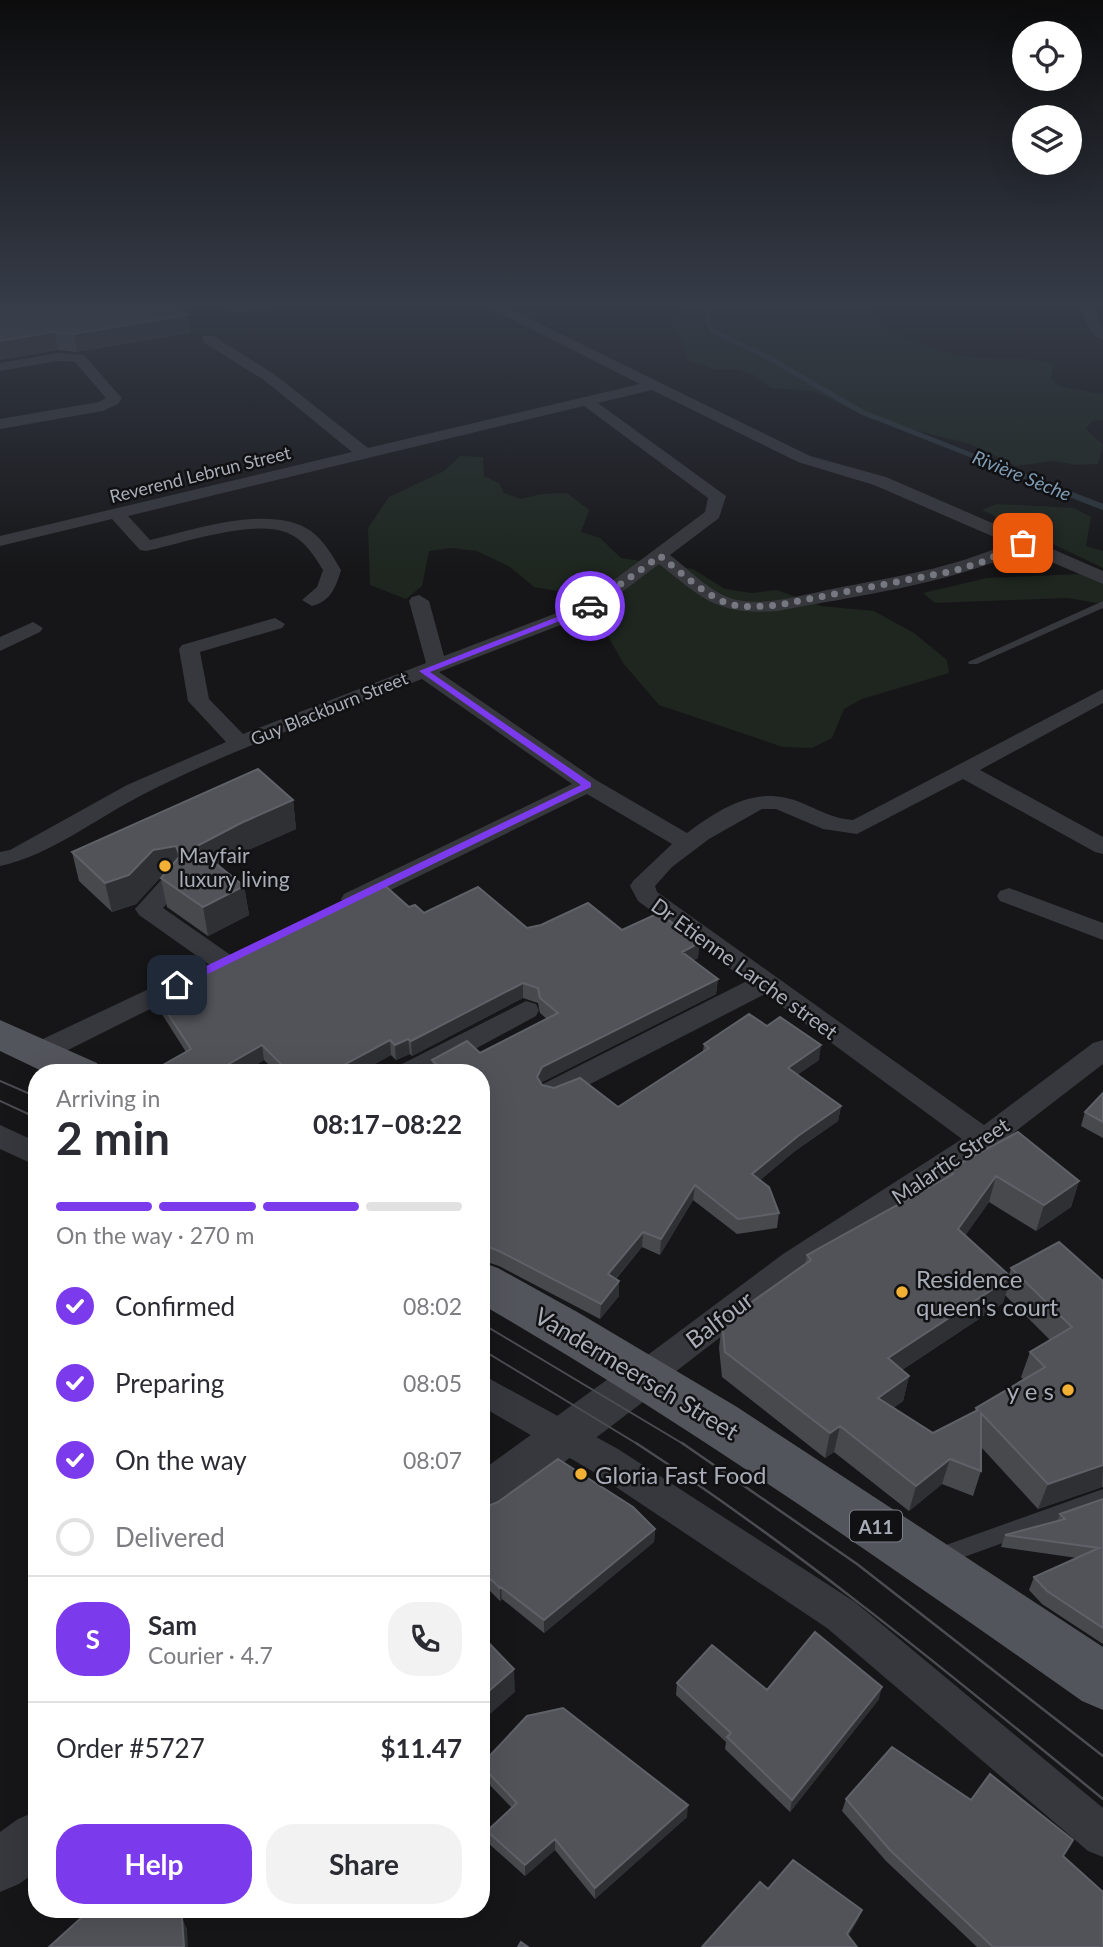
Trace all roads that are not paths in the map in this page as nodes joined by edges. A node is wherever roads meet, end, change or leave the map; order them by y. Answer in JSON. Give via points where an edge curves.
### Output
{"nodes":[{"id":1,"x":110,"y":393,"type":"edge"},
{"id":2,"x":289,"y":393,"type":"edge"},
{"id":3,"x":619,"y":393,"type":"edge"},
{"id":4,"x":672,"y":393,"type":"edge"},
{"id":5,"x":586,"y":401,"type":"junction"},
{"id":6,"x":0,"y":424,"type":"edge"},
{"id":7,"x":365,"y":454,"type":"junction"},
{"id":8,"x":117,"y":513,"type":"junction"},
{"id":9,"x":0,"y":541,"type":"edge"},
{"id":10,"x":1023,"y":543,"type":"junction"},
{"id":11,"x":660,"y":556,"type":"junction"},
{"id":12,"x":1103,"y":578,"type":"edge"},
{"id":13,"x":312,"y":600,"type":"dead end"},
{"id":14,"x":419,"y":601,"type":"dead end"},
{"id":15,"x":1103,"y":604,"type":"edge"},
{"id":16,"x":275,"y":624,"type":"dead end"},
{"id":17,"x":33,"y":628,"type":"dead end"},
{"id":18,"x":0,"y":645,"type":"edge"},
{"id":19,"x":973,"y":662,"type":"dead end"},
{"id":20,"x":430,"y":669,"type":"junction"},
{"id":21,"x":1103,"y":695,"type":"edge"},
{"id":22,"x":240,"y":744,"type":"junction"},
{"id":23,"x":965,"y":771,"type":"junction"},
{"id":24,"x":588,"y":785,"type":"junction"},
{"id":25,"x":688,"y":843,"type":"junction"},
{"id":26,"x":1103,"y":847,"type":"edge"},
{"id":27,"x":0,"y":859,"type":"edge"},
{"id":28,"x":172,"y":883,"type":"edge"},
{"id":29,"x":1009,"y":896,"type":"dead end"},
{"id":30,"x":336,"y":907,"type":"edge"},
{"id":31,"x":1103,"y":932,"type":"edge"},
{"id":32,"x":248,"y":950,"type":"edge"},
{"id":33,"x":223,"y":962,"type":"junction"},
{"id":34,"x":765,"y":983,"type":"junction"},
{"id":35,"x":526,"y":1010,"type":"dead end"},
{"id":36,"x":0,"y":1034,"type":"edge"},
{"id":37,"x":1103,"y":1050,"type":"edge"},
{"id":38,"x":40,"y":1052,"type":"junction"},
{"id":39,"x":64,"y":1064,"type":"edge"},
{"id":40,"x":425,"y":1064,"type":"edge"},
{"id":41,"x":553,"y":1091,"type":"edge"},
{"id":42,"x":0,"y":1136,"type":"edge"},
{"id":43,"x":984,"y":1140,"type":"junction"},
{"id":44,"x":28,"y":1150,"type":"edge"},
{"id":45,"x":793,"y":1263,"type":"joint"},
{"id":46,"x":490,"y":1286,"type":"edge"},
{"id":47,"x":645,"y":1376,"type":"junction"},
{"id":48,"x":490,"y":1393,"type":"edge"},
{"id":49,"x":564,"y":1436,"type":"junction"},
{"id":50,"x":490,"y":1491,"type":"edge"},
{"id":51,"x":1103,"y":1498,"type":"edge"},
{"id":52,"x":927,"y":1561,"type":"junction"},
{"id":53,"x":1103,"y":1681,"type":"edge"},
{"id":54,"x":1103,"y":1836,"type":"edge"},
{"id":55,"x":28,"y":1845,"type":"edge"},
{"id":56,"x":0,"y":1866,"type":"edge"}],
"edges":[{"from":1,"to":6,"type":"street","via":[[113,401],[103,406]]},
{"from":2,"to":7,"type":"street"},
{"from":3,"to":5,"type":"street","name":"Reverend Lebrun Street"},
{"from":4,"to":10,"type":"street","via":[[804,459],[880,481]]},
{"from":5,"to":7,"type":"street","name":"Reverend Lebrun Street"},
{"from":5,"to":11,"type":"street","name":"Guy Blackburn Street","via":[[717,496],[713,514]]},
{"from":7,"to":8,"type":"street","name":"Reverend Lebrun Street"},
{"from":8,"to":9,"type":"street","name":"Reverend Lebrun Street"},
{"from":8,"to":13,"type":"street","via":[[146,546],[260,523],[292,528],[317,545],[332,570],[327,589]]},
{"from":10,"to":11,"type":"street","via":[[953,571],[749,607],[731,605],[713,595]]},
{"from":10,"to":12,"type":"street"},
{"from":11,"to":20,"type":"street","name":"Guy Blackburn Street","via":[[590,607]]},
{"from":14,"to":20,"type":"street"},
{"from":15,"to":19,"type":"lane"},
{"from":16,"to":22,"type":"street","via":[[189,649],[199,701]]},
{"from":17,"to":18,"type":"street"},
{"from":20,"to":22,"type":"street","name":"Guy Blackburn Street"},
{"from":20,"to":24,"type":"street"},
{"from":21,"to":23,"type":"street","name":"Dr Etienne Larche street"},
{"from":22,"to":27,"type":"street","name":"Guy Blackburn Street","via":[[135,790],[18,855]]},
{"from":23,"to":25,"type":"street","name":"Dr Etienne Larche street","via":[[857,827],[833,826],[773,801],[758,801]]},
{"from":23,"to":26,"type":"street"},
{"from":24,"to":25,"type":"street"},
{"from":24,"to":30,"type":"street"},
{"from":25,"to":34,"type":"street","name":"Dr Etienne Larche street","via":[[648,876],[642,886],[647,897]]},
{"from":28,"to":33,"type":"street","via":[[148,909]]},
{"from":29,"to":31,"type":"street"},
{"from":32,"to":33,"type":"street"},
{"from":33,"to":38,"type":"street"},
{"from":34,"to":41,"type":"street"},
{"from":34,"to":43,"type":"street","name":"Dr Etienne Larche street"},
{"from":35,"to":40,"type":"street"},
{"from":36,"to":38,"type":"main road"},
{"from":37,"to":43,"type":"street","name":"Malartic Street"},
{"from":38,"to":39,"type":"main road"},
{"from":42,"to":44,"type":"street"},
{"from":43,"to":45,"type":"street","name":"Malartic Street"},
{"from":45,"to":47,"type":"street","name":"Balfour"},
{"from":46,"to":47,"type":"main road","name":"Vandermeersch Street","number":"A11"},
{"from":47,"to":49,"type":"street"},
{"from":47,"to":52,"type":"main road","name":"Vandermeersch Street","number":"A11"},
{"from":48,"to":49,"type":"street"},
{"from":49,"to":50,"type":"street"},
{"from":49,"to":54,"type":"street","via":[[841,1615]]},
{"from":51,"to":52,"type":"lane"},
{"from":52,"to":53,"type":"main road","name":"Vandermeersch Street","number":"A11"},
{"from":55,"to":56,"type":"street"}]}
